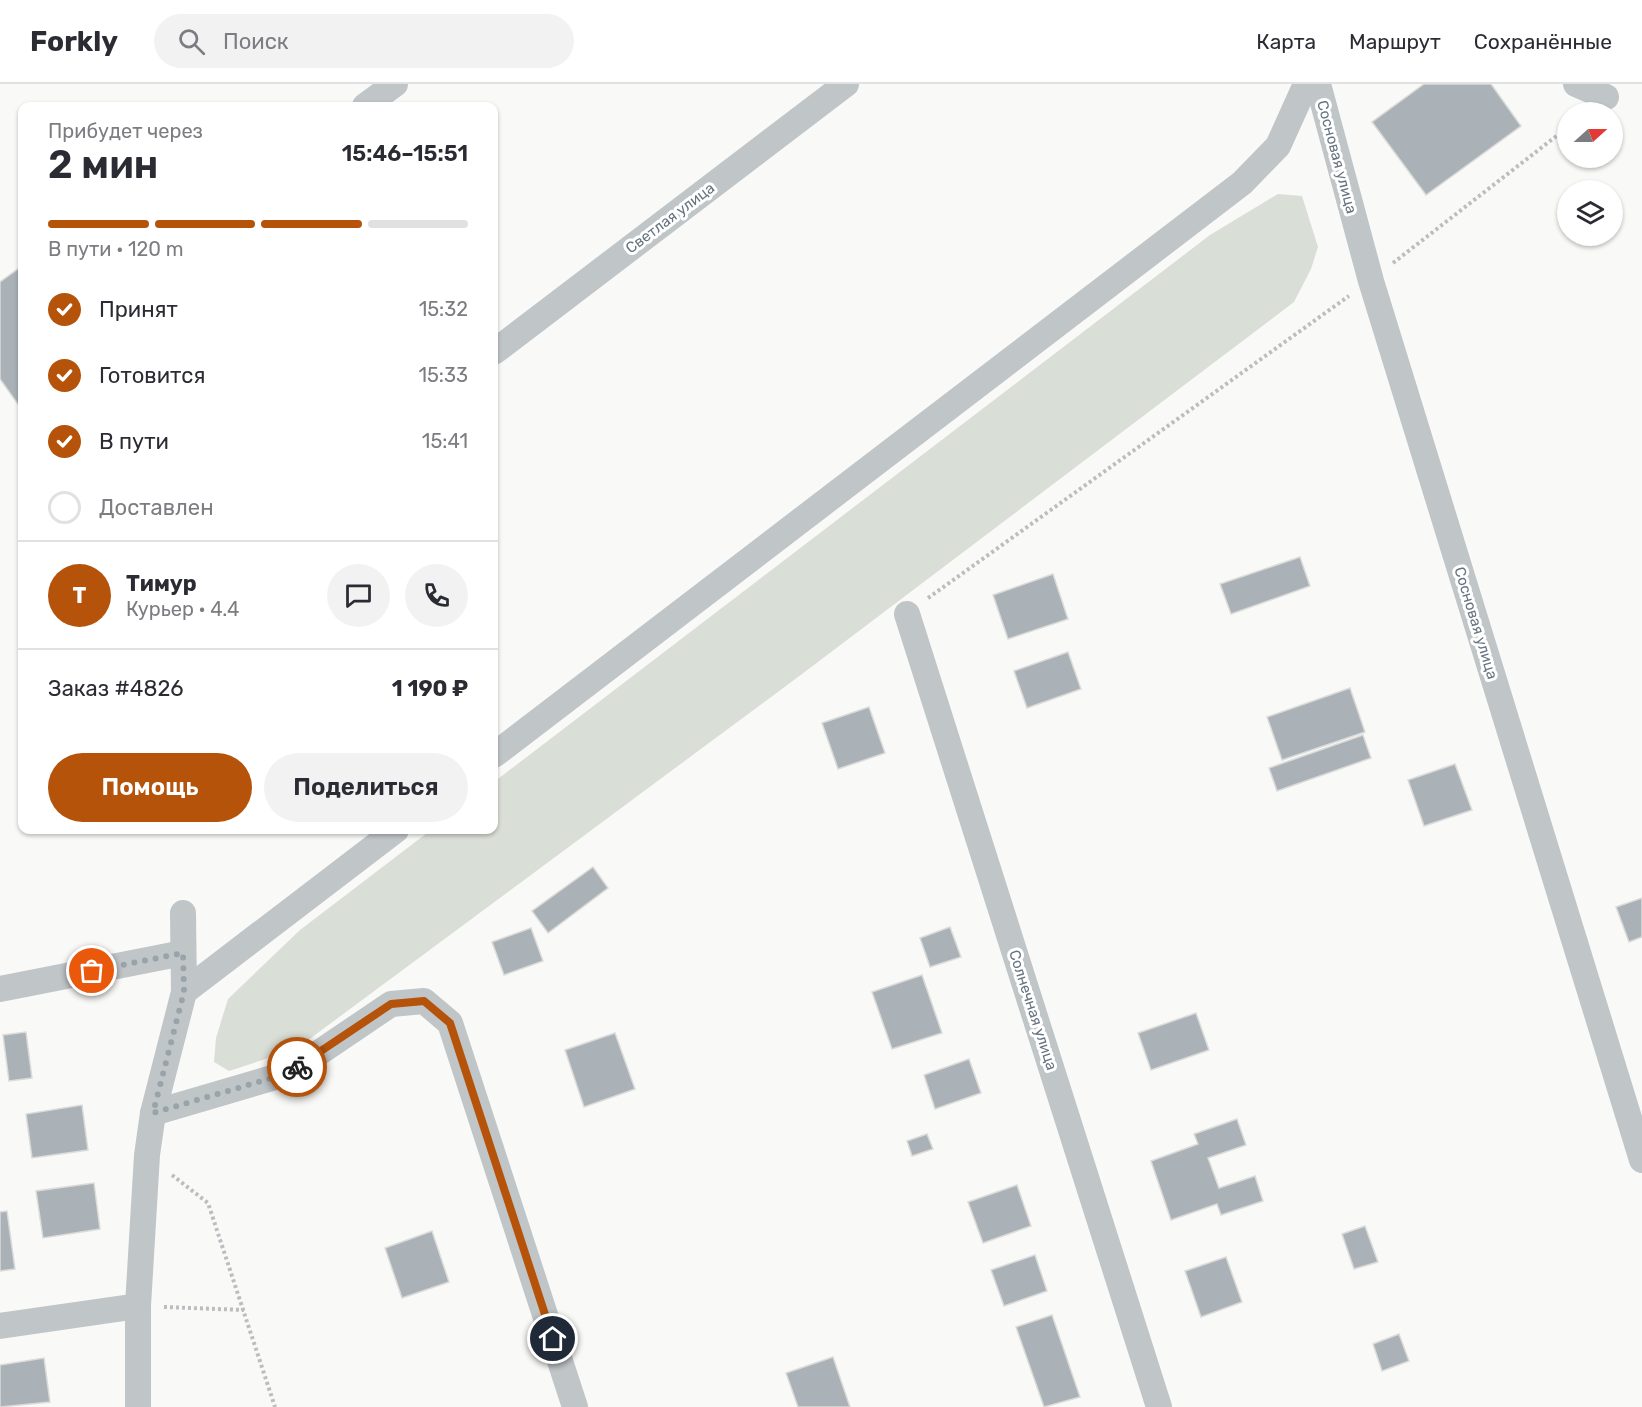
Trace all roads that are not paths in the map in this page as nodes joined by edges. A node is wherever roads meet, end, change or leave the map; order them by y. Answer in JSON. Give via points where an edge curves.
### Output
{"nodes":[{"id":1,"x":395,"y":84,"type":"edge"},
{"id":2,"x":846,"y":84,"type":"edge"},
{"id":3,"x":1306,"y":84,"type":"edge"},
{"id":4,"x":1318,"y":84,"type":"edge"},
{"id":5,"x":1576,"y":84,"type":"edge"},
{"id":6,"x":1606,"y":97,"type":"dead end"},
{"id":7,"x":370,"y":102,"type":"edge"},
{"id":8,"x":498,"y":349,"type":"edge"},
{"id":9,"x":907,"y":614,"type":"road end"},
{"id":10,"x":498,"y":752,"type":"edge"},
{"id":11,"x":391,"y":834,"type":"edge"},
{"id":12,"x":183,"y":913,"type":"dead end"},
{"id":13,"x":183,"y":953,"type":"junction"},
{"id":14,"x":0,"y":988,"type":"edge"},
{"id":15,"x":184,"y":992,"type":"junction"},
{"id":16,"x":153,"y":1113,"type":"junction"},
{"id":17,"x":1642,"y":1160,"type":"edge"},
{"id":18,"x":138,"y":1306,"type":"junction"},
{"id":19,"x":0,"y":1326,"type":"edge"},
{"id":20,"x":138,"y":1407,"type":"edge"},
{"id":21,"x":575,"y":1407,"type":"edge"},
{"id":22,"x":1159,"y":1407,"type":"edge"}],
"edges":[{"from":1,"to":7,"type":"street"},
{"from":2,"to":8,"type":"street","name":"Светлая улица"},
{"from":3,"to":10,"type":"street","via":[[1278,146],[1242,183]]},
{"from":4,"to":17,"type":"street","name":"Сосновая улица","via":[[1371,280]]},
{"from":5,"to":6,"type":"street"},
{"from":9,"to":22,"type":"street","name":"Солнечная улица"},
{"from":11,"to":15,"type":"street"},
{"from":12,"to":13,"type":"street"},
{"from":13,"to":14,"type":"street"},
{"from":13,"to":15,"type":"street"},
{"from":15,"to":16,"type":"street"},
{"from":16,"to":18,"type":"street"},
{"from":16,"to":21,"type":"street","via":[[289,1073],[391,1004],[424,1001],[450,1023]]},
{"from":18,"to":19,"type":"street"},
{"from":18,"to":20,"type":"street"}]}
